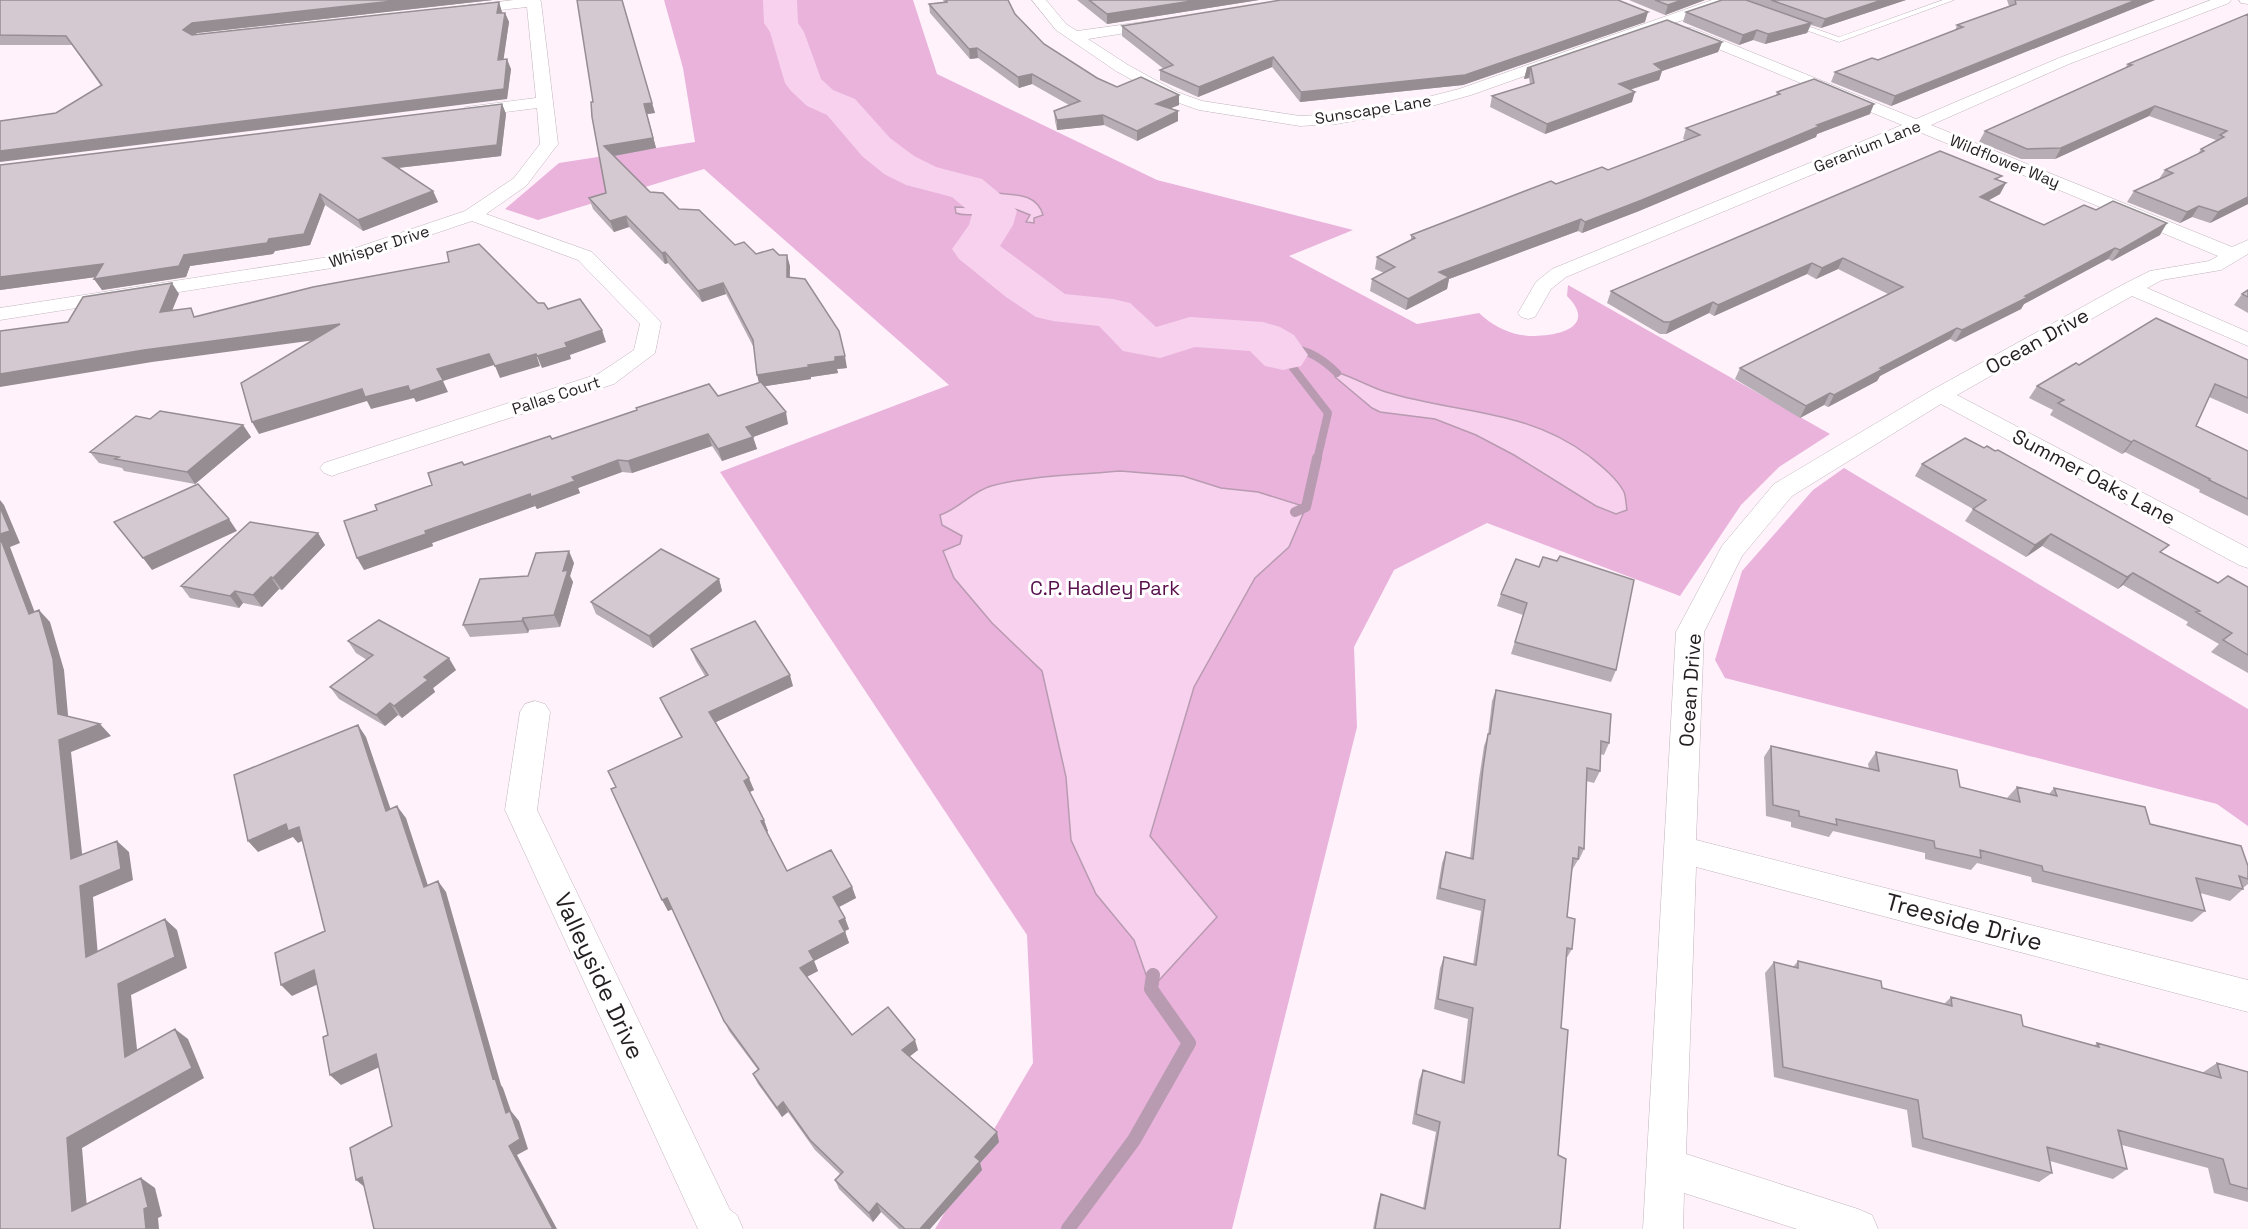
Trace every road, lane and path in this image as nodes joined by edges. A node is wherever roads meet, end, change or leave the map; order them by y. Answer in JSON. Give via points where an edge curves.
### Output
{"nodes":[{"id":1,"x":1039,"y":0,"type":"edge"},
{"id":2,"x":1950,"y":0,"type":"edge"},
{"id":3,"x":2224,"y":0,"type":"edge"},
{"id":4,"x":534,"y":1,"type":"edge"},
{"id":5,"x":1730,"y":1,"type":"edge"},
{"id":6,"x":453,"y":11,"type":"edge"},
{"id":7,"x":1642,"y":13,"type":"edge"},
{"id":8,"x":1783,"y":20,"type":"edge"},
{"id":9,"x":1663,"y":21,"type":"junction"},
{"id":10,"x":1166,"y":22,"type":"edge"},
{"id":11,"x":1076,"y":36,"type":"junction"},
{"id":12,"x":543,"y":102,"type":"junction"},
{"id":13,"x":449,"y":114,"type":"edge"},
{"id":14,"x":1917,"y":126,"type":"junction"},
{"id":15,"x":472,"y":215,"type":"junction"},
{"id":16,"x":2240,"y":250,"type":"edge"},
{"id":17,"x":2131,"y":288,"type":"junction"},
{"id":18,"x":1528,"y":313,"type":"dead end"},
{"id":19,"x":0,"y":314,"type":"edge"},
{"id":20,"x":2248,"y":340,"type":"edge"},
{"id":21,"x":1940,"y":396,"type":"junction"},
{"id":22,"x":332,"y":468,"type":"dead end"},
{"id":23,"x":2248,"y":559,"type":"edge"},
{"id":24,"x":536,"y":712,"type":"dead end"},
{"id":25,"x":1680,"y":849,"type":"junction"},
{"id":26,"x":2248,"y":996,"type":"edge"},
{"id":27,"x":1665,"y":1167,"type":"junction"},
{"id":28,"x":723,"y":1229,"type":"edge"},
{"id":29,"x":1663,"y":1229,"type":"edge"},
{"id":30,"x":1858,"y":1229,"type":"edge"}],
"edges":[{"from":1,"to":11,"type":"street","name":"Sunscape Lane","via":[[1061,27]]},
{"from":2,"to":8,"type":"lane","via":[[1839,40]]},
{"from":3,"to":14,"type":"street","name":"Geranium Lane","via":[[2064,61]]},
{"from":4,"to":6,"type":"street"},
{"from":4,"to":12,"type":"street","name":"Whisper Drive"},
{"from":5,"to":9,"type":"street","name":"Sunscape Lane"},
{"from":7,"to":9,"type":"street","name":"Wildflower Way"},
{"from":9,"to":11,"type":"street","name":"Sunscape Lane","via":[[1454,95],[1336,119],[1300,121],[1199,105],[1171,95]]},
{"from":9,"to":14,"type":"street","name":"Wildflower Way"},
{"from":10,"to":11,"type":"street"},
{"from":12,"to":13,"type":"street"},
{"from":12,"to":15,"type":"street","name":"Whisper Drive","via":[[549,144],[520,182]]},
{"from":14,"to":16,"type":"street","name":"Wildflower Way"},
{"from":14,"to":18,"type":"street","name":"Geranium Lane","via":[[1559,273],[1543,286]]},
{"from":15,"to":19,"type":"street","name":"Whisper Drive","via":[[332,262]]},
{"from":15,"to":22,"type":"street","name":"Pallas Court","via":[[585,256],[651,323],[644,353],[606,379]]},
{"from":16,"to":17,"type":"street","name":"Ocean Drive","via":[[2214,266],[2157,275]]},
{"from":17,"to":20,"type":"street"},
{"from":17,"to":21,"type":"street","name":"Ocean Drive"},
{"from":21,"to":23,"type":"street","name":"Summer Oaks Lane"},
{"from":21,"to":25,"type":"street","name":"Ocean Drive","via":[[1783,490],[1731,552],[1690,632]]},
{"from":24,"to":28,"type":"street","name":"Valleyside Drive","via":[[521,810],[716,1224]]},
{"from":25,"to":26,"type":"street","name":"Treeside Drive"},
{"from":25,"to":27,"type":"street","name":"Ocean Drive"},
{"from":27,"to":29,"type":"street","name":"Ocean Drive"},
{"from":27,"to":30,"type":"street"}]}
